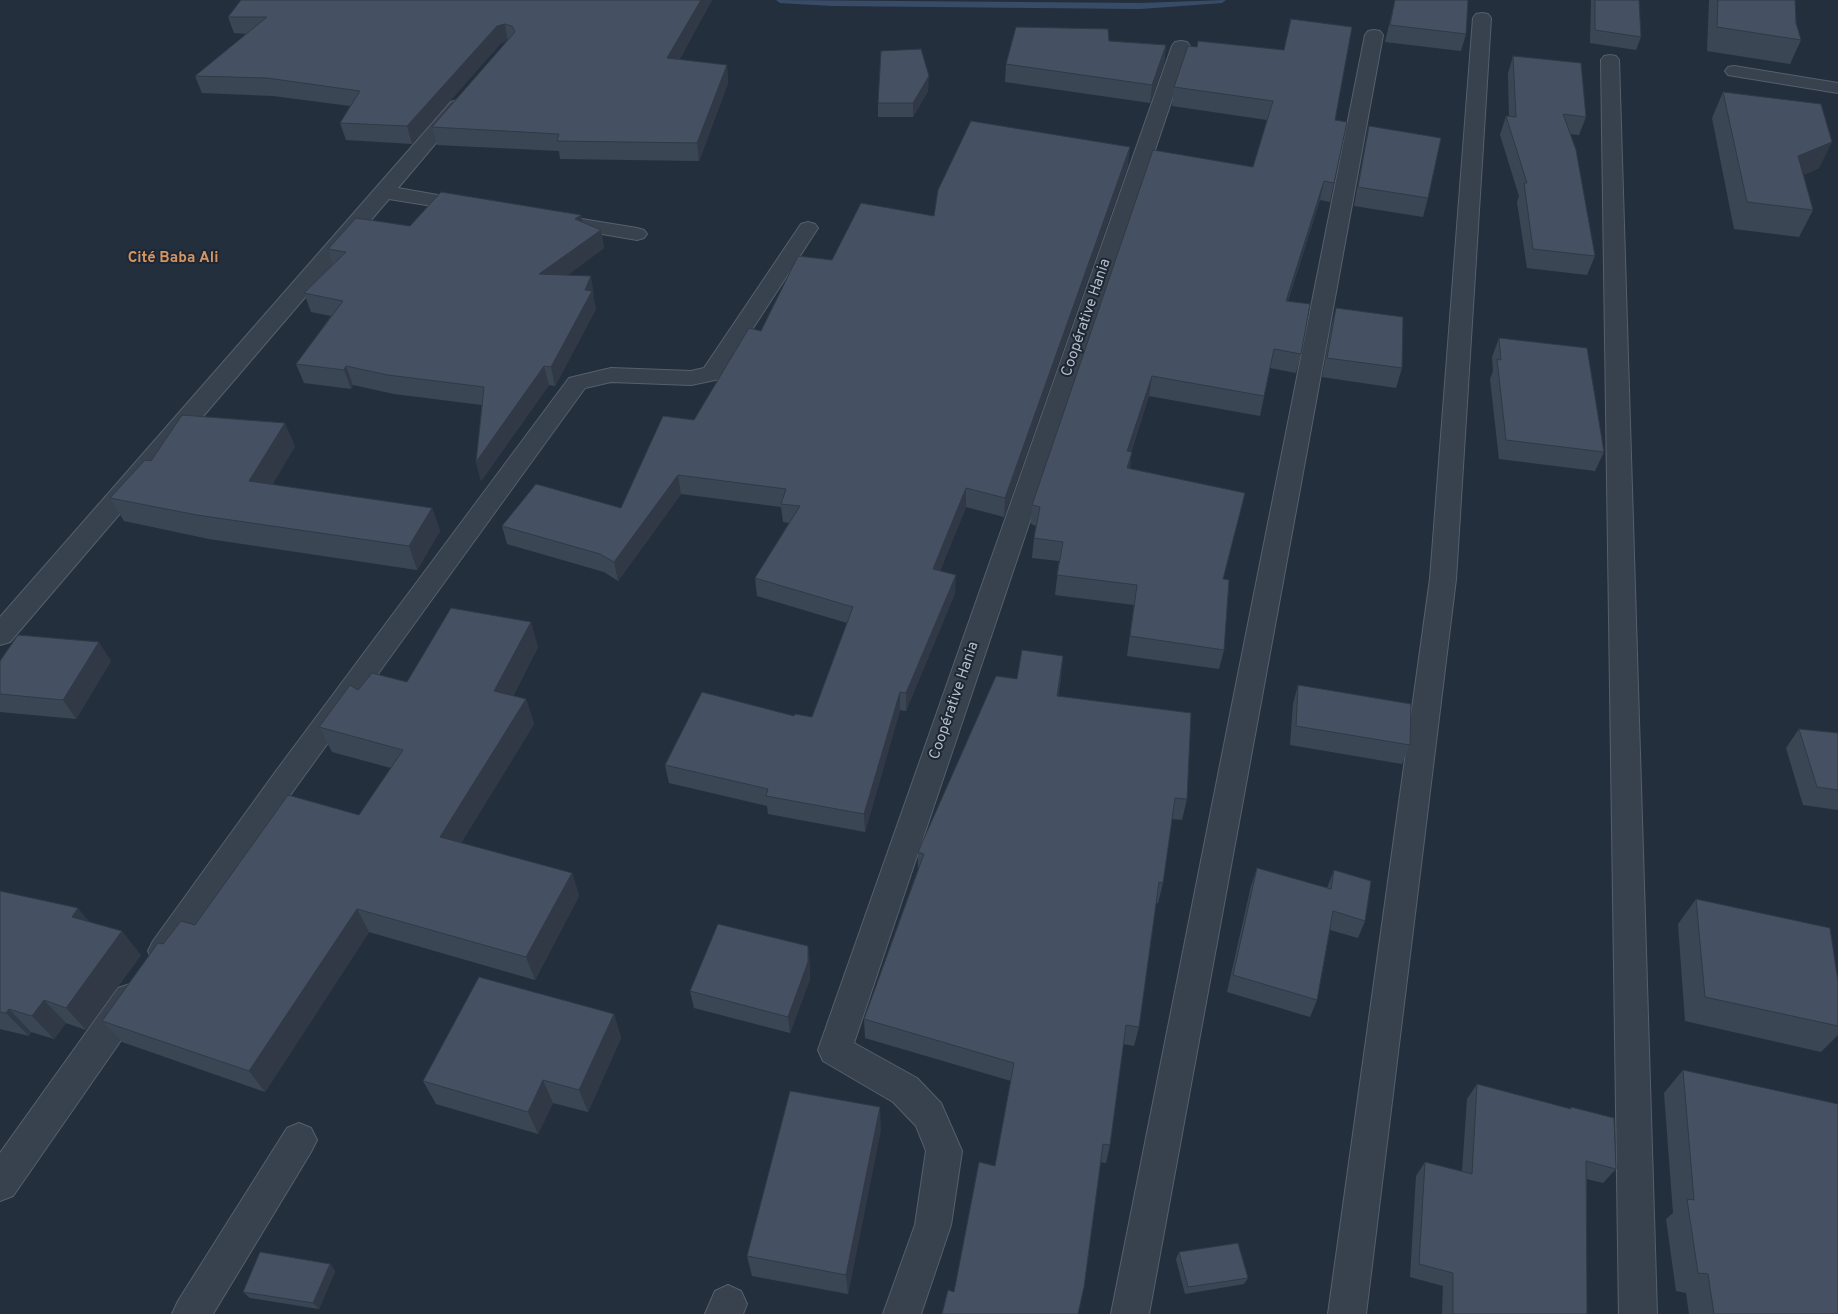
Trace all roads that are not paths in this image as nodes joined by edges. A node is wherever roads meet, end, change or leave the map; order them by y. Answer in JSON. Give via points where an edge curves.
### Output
{"nodes":[{"id":1,"x":1482,"y":18,"type":"dead end"},
{"id":2,"x":1374,"y":35,"type":"dead end"},
{"id":3,"x":1181,"y":46,"type":"dead end"},
{"id":4,"x":1610,"y":60,"type":"dead end"},
{"id":5,"x":1734,"y":71,"type":"dead end"},
{"id":6,"x":1838,"y":88,"type":"edge"},
{"id":7,"x":469,"y":94,"type":"edge"},
{"id":8,"x":384,"y":192,"type":"junction"},
{"id":9,"x":491,"y":210,"type":"edge"},
{"id":10,"x":539,"y":218,"type":"edge"},
{"id":11,"x":808,"y":228,"type":"dead end"},
{"id":12,"x":637,"y":234,"type":"dead end"},
{"id":13,"x":0,"y":635,"type":"edge"},
{"id":14,"x":299,"y":1140,"type":"dead end"},
{"id":15,"x":0,"y":1183,"type":"edge"},
{"id":16,"x":190,"y":1314,"type":"edge"},
{"id":17,"x":902,"y":1314,"type":"edge"},
{"id":18,"x":1130,"y":1314,"type":"edge"},
{"id":19,"x":1347,"y":1314,"type":"edge"},
{"id":20,"x":1638,"y":1314,"type":"edge"}],
"edges":[{"from":1,"to":19,"type":"street","via":[[1443,579]]},
{"from":2,"to":18,"type":"street"},
{"from":3,"to":17,"type":"street","name":"Coopérative Hania","via":[[835,1050],[905,1090],[929,1115],[944,1151],[933,1225]]},
{"from":4,"to":20,"type":"street"},
{"from":5,"to":6,"type":"street"},
{"from":7,"to":8,"type":"street"},
{"from":8,"to":9,"type":"street"},
{"from":8,"to":13,"type":"street"},
{"from":10,"to":12,"type":"street"},
{"from":11,"to":15,"type":"street","via":[[712,374],[691,378],[611,375],[577,383],[286,779]]},
{"from":14,"to":16,"type":"street"}]}
